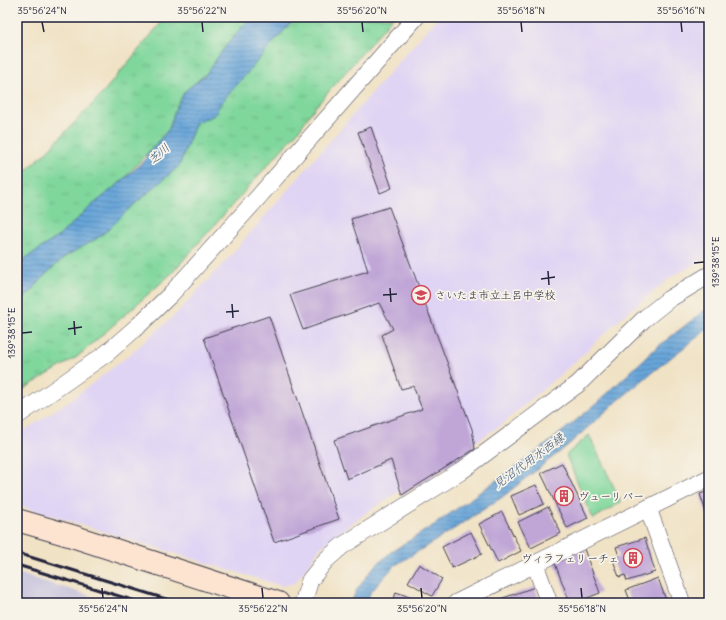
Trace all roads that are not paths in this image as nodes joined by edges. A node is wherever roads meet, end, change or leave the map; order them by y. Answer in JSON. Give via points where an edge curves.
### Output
{"nodes":[{"id":1,"x":416,"y":17,"type":"edge"},
{"id":2,"x":709,"y":275,"type":"edge"},
{"id":3,"x":17,"y":416,"type":"edge"},
{"id":4,"x":709,"y":478,"type":"edge"},
{"id":5,"x":648,"y":508,"type":"junction"},
{"id":6,"x":17,"y":520,"type":"edge"},
{"id":7,"x":535,"y":564,"type":"junction"},
{"id":8,"x":278,"y":603,"type":"edge"},
{"id":9,"x":303,"y":603,"type":"edge"},
{"id":10,"x":456,"y":603,"type":"edge"},
{"id":11,"x":549,"y":603,"type":"edge"},
{"id":12,"x":682,"y":603,"type":"edge"}],
"edges":[{"from":1,"to":3,"type":"street","via":[[171,294],[107,353]]},
{"from":2,"to":9,"type":"street","via":[[669,299],[644,319],[578,384],[460,472],[342,546],[326,560],[310,580]]},
{"from":4,"to":5,"type":"street"},
{"from":5,"to":7,"type":"street"},
{"from":5,"to":12,"type":"street"},
{"from":6,"to":8,"type":"street"},
{"from":7,"to":10,"type":"street"},
{"from":7,"to":11,"type":"street"}]}
